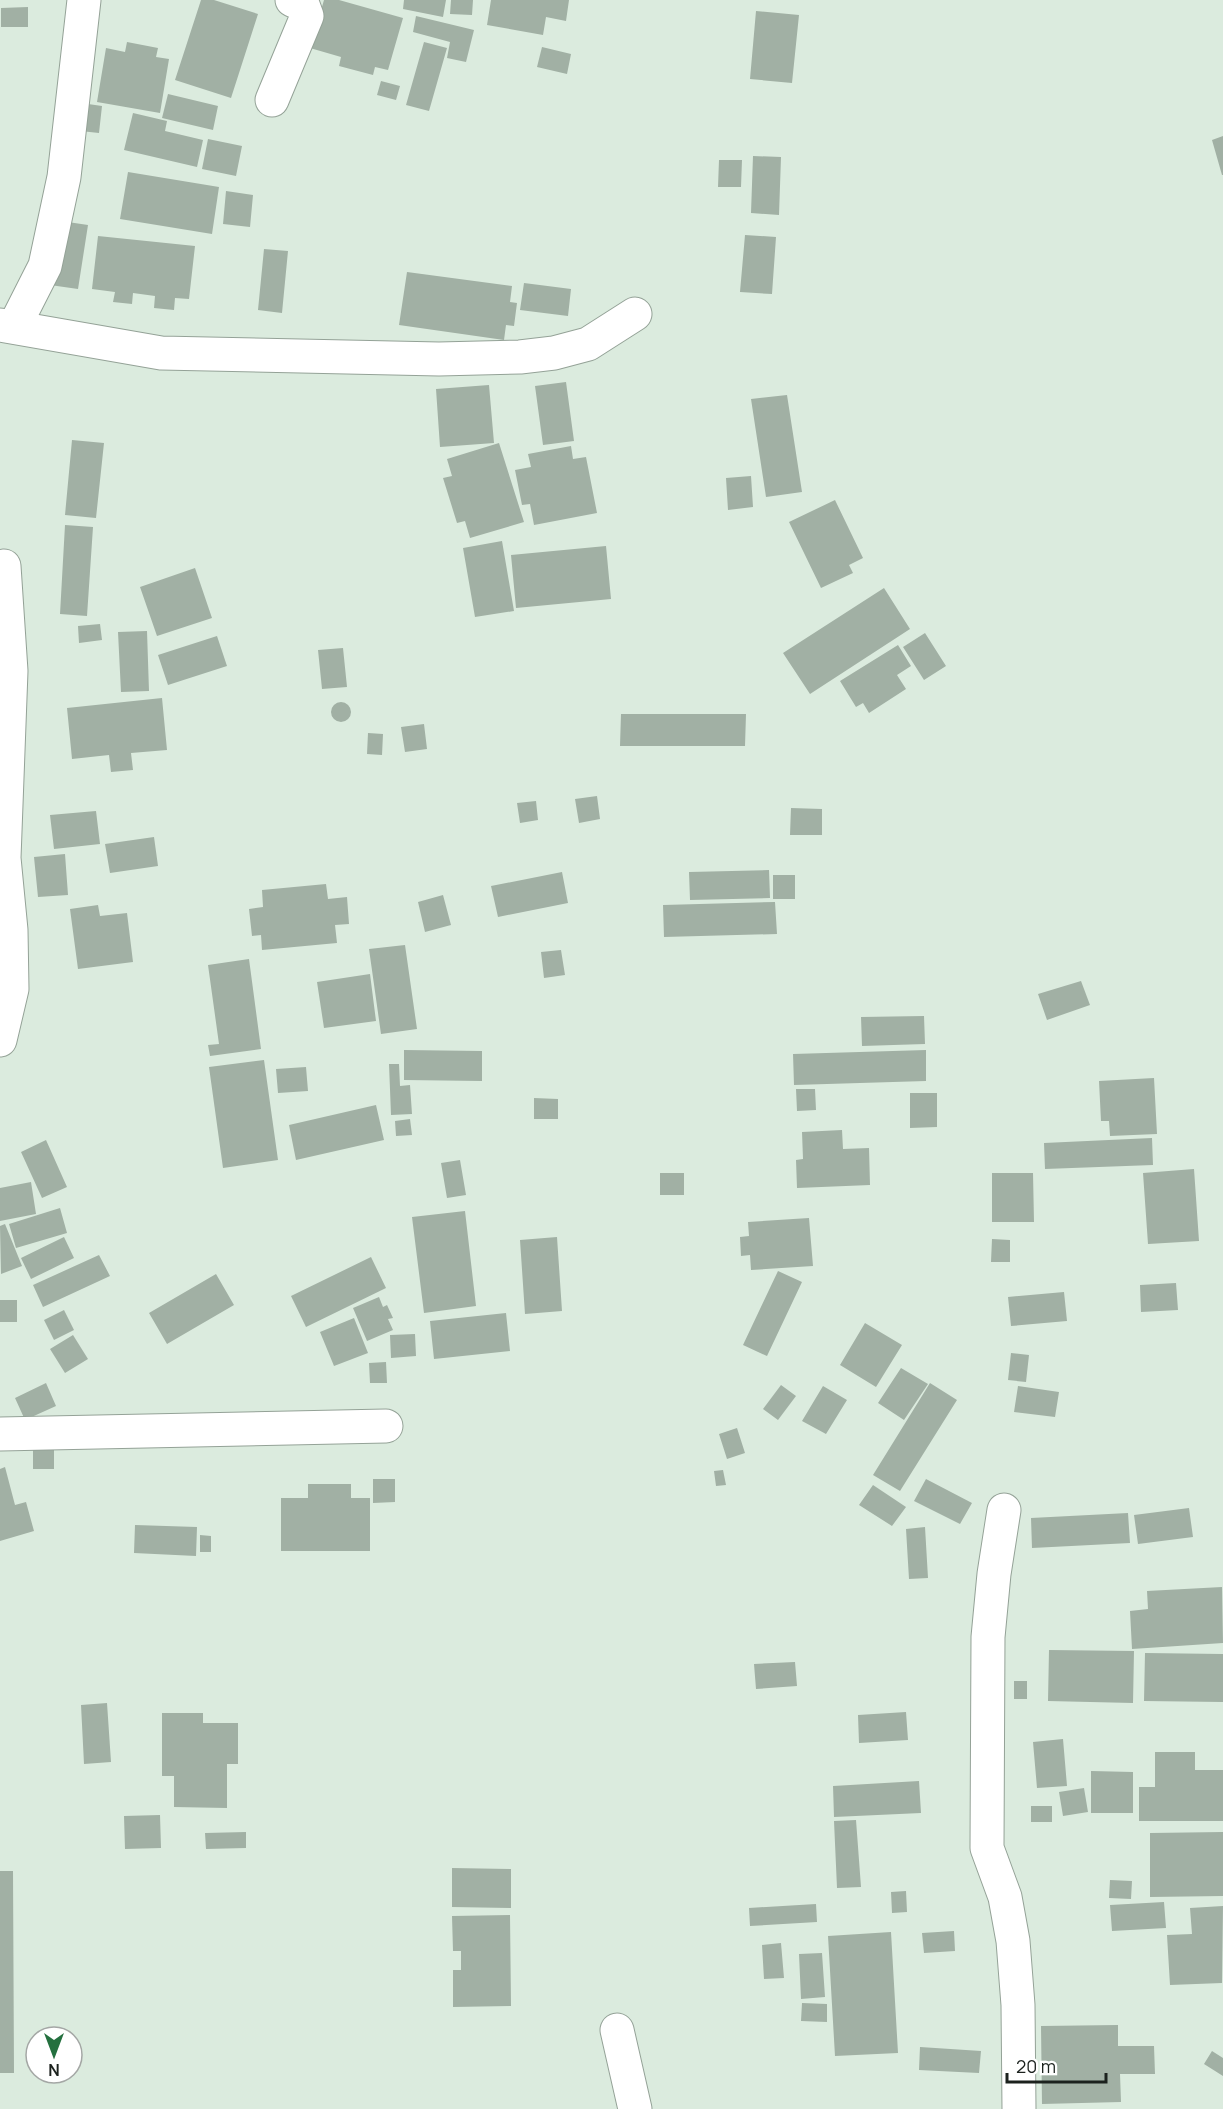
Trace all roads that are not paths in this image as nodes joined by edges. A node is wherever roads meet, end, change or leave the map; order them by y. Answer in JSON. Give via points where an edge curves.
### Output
{"nodes":[{"id":1,"x":84,"y":0,"type":"edge"},
{"id":2,"x":292,"y":0,"type":"edge"},
{"id":3,"x":272,"y":100,"type":"dead end"},
{"id":4,"x":635,"y":314,"type":"dead end"},
{"id":5,"x":7,"y":326,"type":"edge"},
{"id":6,"x":4,"y":566,"type":"dead end"},
{"id":7,"x":0,"y":1040,"type":"edge"},
{"id":8,"x":386,"y":1426,"type":"dead end"},
{"id":9,"x":0,"y":1434,"type":"edge"},
{"id":10,"x":1004,"y":1510,"type":"dead end"},
{"id":11,"x":617,"y":2030,"type":"dead end"},
{"id":12,"x":635,"y":2109,"type":"edge"},
{"id":13,"x":1019,"y":2109,"type":"edge"}],
"edges":[{"from":1,"to":5,"type":"street","via":[[63,177],[45,266]]},
{"from":2,"to":3,"type":"street","via":[[303,6],[307,16]]},
{"from":4,"to":5,"type":"street","via":[[588,344],[554,353],[439,359],[161,353]]},
{"from":6,"to":7,"type":"street","via":[[11,671],[4,858],[12,989]]},
{"from":8,"to":9,"type":"street"},
{"from":10,"to":13,"type":"street","via":[[988,1637],[987,1848],[1005,1897],[1013,1941]]},
{"from":11,"to":12,"type":"street"}]}
